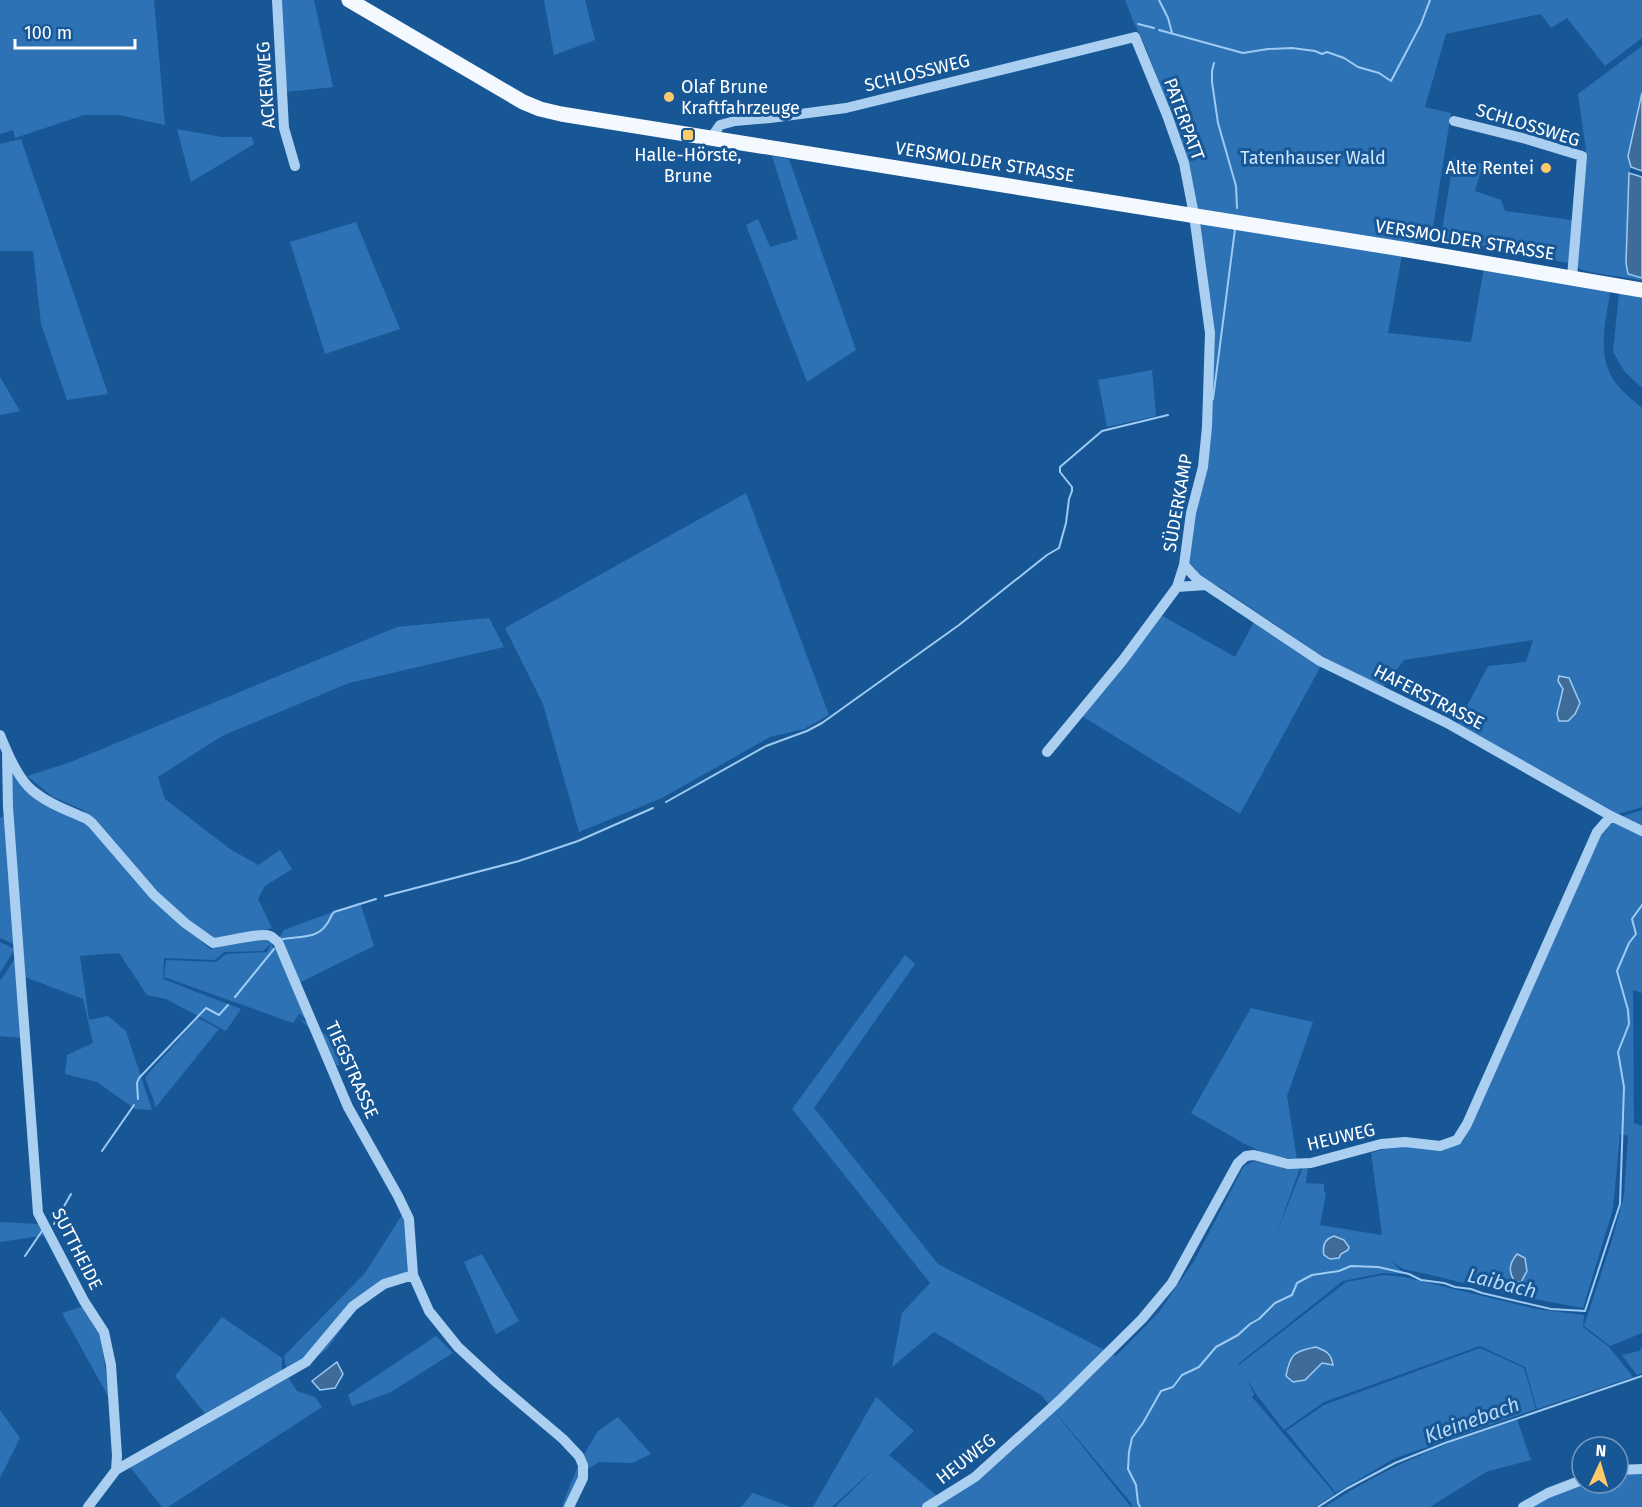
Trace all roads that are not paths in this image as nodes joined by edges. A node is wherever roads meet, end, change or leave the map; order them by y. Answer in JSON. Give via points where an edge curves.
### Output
{"nodes":[{"id":1,"x":277,"y":0,"type":"edge"},
{"id":2,"x":349,"y":0,"type":"edge"},
{"id":3,"x":1135,"y":37,"type":"joint"},
{"id":4,"x":1454,"y":121,"type":"dead end"},
{"id":5,"x":711,"y":138,"type":"junction"},
{"id":6,"x":295,"y":166,"type":"dead end"},
{"id":7,"x":1194,"y":215,"type":"junction"},
{"id":8,"x":1572,"y":277,"type":"junction"},
{"id":9,"x":1642,"y":290,"type":"edge"},
{"id":10,"x":1184,"y":565,"type":"junction"},
{"id":11,"x":1207,"y":585,"type":"junction"},
{"id":12,"x":1177,"y":586,"type":"junction"},
{"id":13,"x":0,"y":735,"type":"edge"},
{"id":14,"x":7,"y":752,"type":"junction"},
{"id":15,"x":1047,"y":752,"type":"dead end"},
{"id":16,"x":4,"y":809,"type":"edge"},
{"id":17,"x":1611,"y":816,"type":"junction"},
{"id":18,"x":1642,"y":831,"type":"edge"},
{"id":19,"x":413,"y":1275,"type":"junction"},
{"id":20,"x":116,"y":1470,"type":"junction"},
{"id":21,"x":1570,"y":1485,"type":"edge"},
{"id":22,"x":88,"y":1507,"type":"edge"},
{"id":23,"x":568,"y":1507,"type":"edge"},
{"id":24,"x":927,"y":1507,"type":"edge"},
{"id":25,"x":1523,"y":1507,"type":"edge"}],
"edges":[{"from":1,"to":6,"type":"street","name":"ACKERWEG","via":[[284,128]]},
{"from":2,"to":5,"type":"main road","name":"VERSMOLDER STRASSE","via":[[540,109]]},
{"from":3,"to":5,"type":"street","name":"SCHLOSSWEG","via":[[846,108],[735,121],[720,125]]},
{"from":3,"to":7,"type":"street","name":"PATERPATT","via":[[1184,163]]},
{"from":4,"to":8,"type":"street","name":"SCHLOSSWEG","via":[[1582,156]]},
{"from":5,"to":7,"type":"main road","name":"VERSMOLDER STRASSE"},
{"from":7,"to":8,"type":"main road","name":"VERSMOLDER STRASSE"},
{"from":7,"to":10,"type":"street","name":"SÜDERKAMP","via":[[1210,333],[1208,427]]},
{"from":8,"to":9,"type":"main road","name":"VERSMOLDER STRASSE"},
{"from":10,"to":11,"type":"street","name":"HAFERSTRASSE"},
{"from":10,"to":12,"type":"street","name":"SÜDERKAMP"},
{"from":11,"to":12,"type":"street"},
{"from":11,"to":17,"type":"street","name":"HAFERSTRASSE","via":[[1320,662],[1448,723]]},
{"from":12,"to":15,"type":"street","name":"SÜDERKAMP","via":[[1123,660]]},
{"from":13,"to":14,"type":"street","name":"TIEGSTRASSE"},
{"from":14,"to":16,"type":"street","name":"SUTTHEIDE"},
{"from":14,"to":19,"type":"street","name":"TIEGSTRASSE","via":[[31,790],[92,823],[154,895],[184,923],[213,943],[259,934],[278,942],[348,1107],[409,1219]]},
{"from":16,"to":20,"type":"street","name":"SUTTHEIDE","via":[[38,1213],[104,1332],[111,1365]]},
{"from":17,"to":18,"type":"street","name":"HAFERSTRASSE"},
{"from":17,"to":24,"type":"street","name":"HEUWEG","via":[[1598,832],[1457,1140],[1440,1146],[1381,1144],[1311,1163],[1288,1164],[1246,1156],[1238,1163],[1172,1283],[1142,1319],[975,1477]]},
{"from":19,"to":20,"type":"street","via":[[384,1284],[353,1306],[306,1362]]},
{"from":19,"to":23,"type":"street","name":"TIEGSTRASSE","via":[[429,1311],[458,1347],[579,1456],[583,1478]]},
{"from":20,"to":22,"type":"street"},
{"from":21,"to":25,"type":"street"}]}
